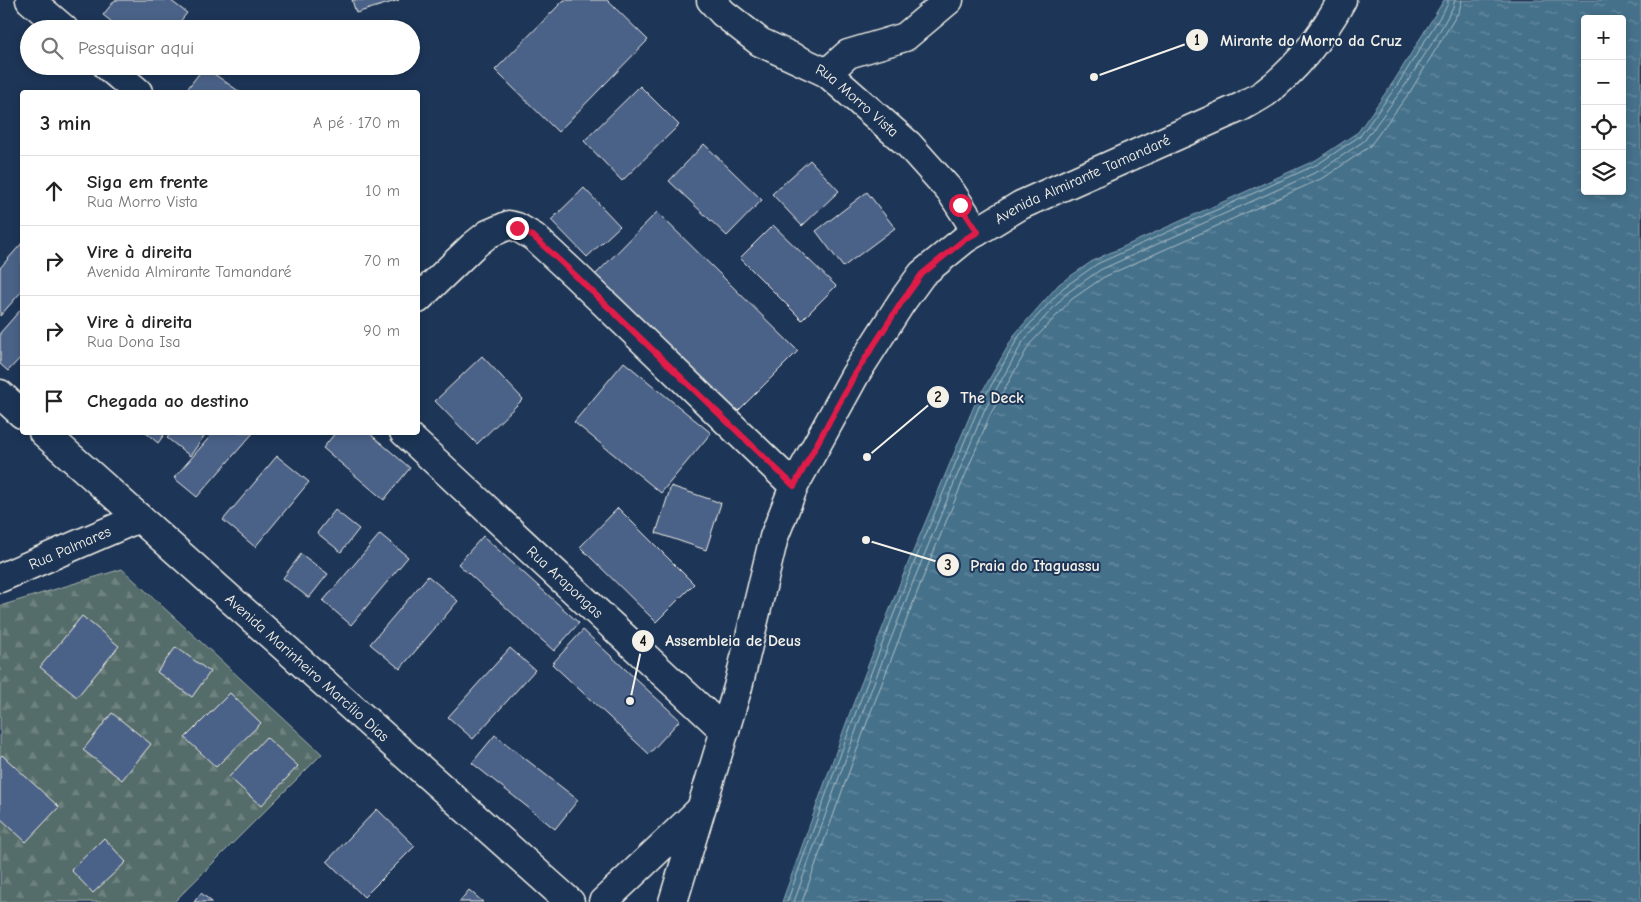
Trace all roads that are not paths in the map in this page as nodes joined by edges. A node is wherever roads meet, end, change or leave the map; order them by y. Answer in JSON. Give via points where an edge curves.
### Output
{"nodes":[{"id":1,"x":30,"y":0,"type":"edge"},
{"id":2,"x":711,"y":0,"type":"edge"},
{"id":3,"x":949,"y":0,"type":"edge"},
{"id":4,"x":1342,"y":0,"type":"edge"},
{"id":5,"x":53,"y":20,"type":"edge"},
{"id":6,"x":827,"y":73,"type":"junction"},
{"id":7,"x":118,"y":75,"type":"edge"},
{"id":8,"x":136,"y":90,"type":"edge"},
{"id":9,"x":978,"y":232,"type":"junction"},
{"id":10,"x":420,"y":297,"type":"edge"},
{"id":11,"x":0,"y":394,"type":"edge"},
{"id":12,"x":20,"y":412,"type":"edge"},
{"id":13,"x":46,"y":435,"type":"edge"},
{"id":14,"x":407,"y":435,"type":"edge"},
{"id":15,"x":794,"y":486,"type":"junction"},
{"id":16,"x":139,"y":518,"type":"junction"},
{"id":17,"x":0,"y":578,"type":"edge"},
{"id":18,"x":725,"y":731,"type":"junction"},
{"id":19,"x":700,"y":811,"type":"junction"},
{"id":20,"x":570,"y":902,"type":"edge"},
{"id":21,"x":603,"y":902,"type":"edge"},
{"id":22,"x":634,"y":902,"type":"edge"},
{"id":23,"x":674,"y":902,"type":"edge"}],
"edges":[{"from":1,"to":5,"type":"street"},
{"from":2,"to":6,"type":"street","name":"Rua Morro Vista","via":[[760,42]]},
{"from":3,"to":6,"type":"street","via":[[906,37],[848,54]]},
{"from":4,"to":9,"type":"street","name":"Avenida Almirante Tamandaré","via":[[1310,49],[1265,93],[1241,107],[1021,205]]},
{"from":6,"to":9,"type":"street","name":"Rua Morro Vista","via":[[909,146],[951,192]]},
{"from":7,"to":8,"type":"street"},
{"from":9,"to":15,"type":"street","name":"Avenida Almirante Tamandaré","via":[[922,274],[854,376]]},
{"from":10,"to":15,"type":"street","via":[[488,234],[508,225],[517,228],[534,237],[568,268]]},
{"from":11,"to":12,"type":"street"},
{"from":13,"to":16,"type":"street","name":"Avenida Marinheiro Marcílio Dias"},
{"from":14,"to":18,"type":"street","name":"Rua Arapongas"},
{"from":15,"to":18,"type":"street","name":"Avenida Almirante Tamandaré","via":[[774,537]]},
{"from":16,"to":17,"type":"street","name":"Rua Palmares"},
{"from":16,"to":20,"type":"street","name":"Avenida Marinheiro Marcílio Dias"},
{"from":18,"to":19,"type":"street","name":"Avenida Almirante Tamandaré"},
{"from":19,"to":21,"type":"street","name":"Avenida Almirante Tamandaré"},
{"from":19,"to":23,"type":"street","name":"Avenida Almirante Tamandaré"},
{"from":21,"to":22,"type":"street","name":"Avenida Almirante Tamandaré","via":[[613,899]]}]}
